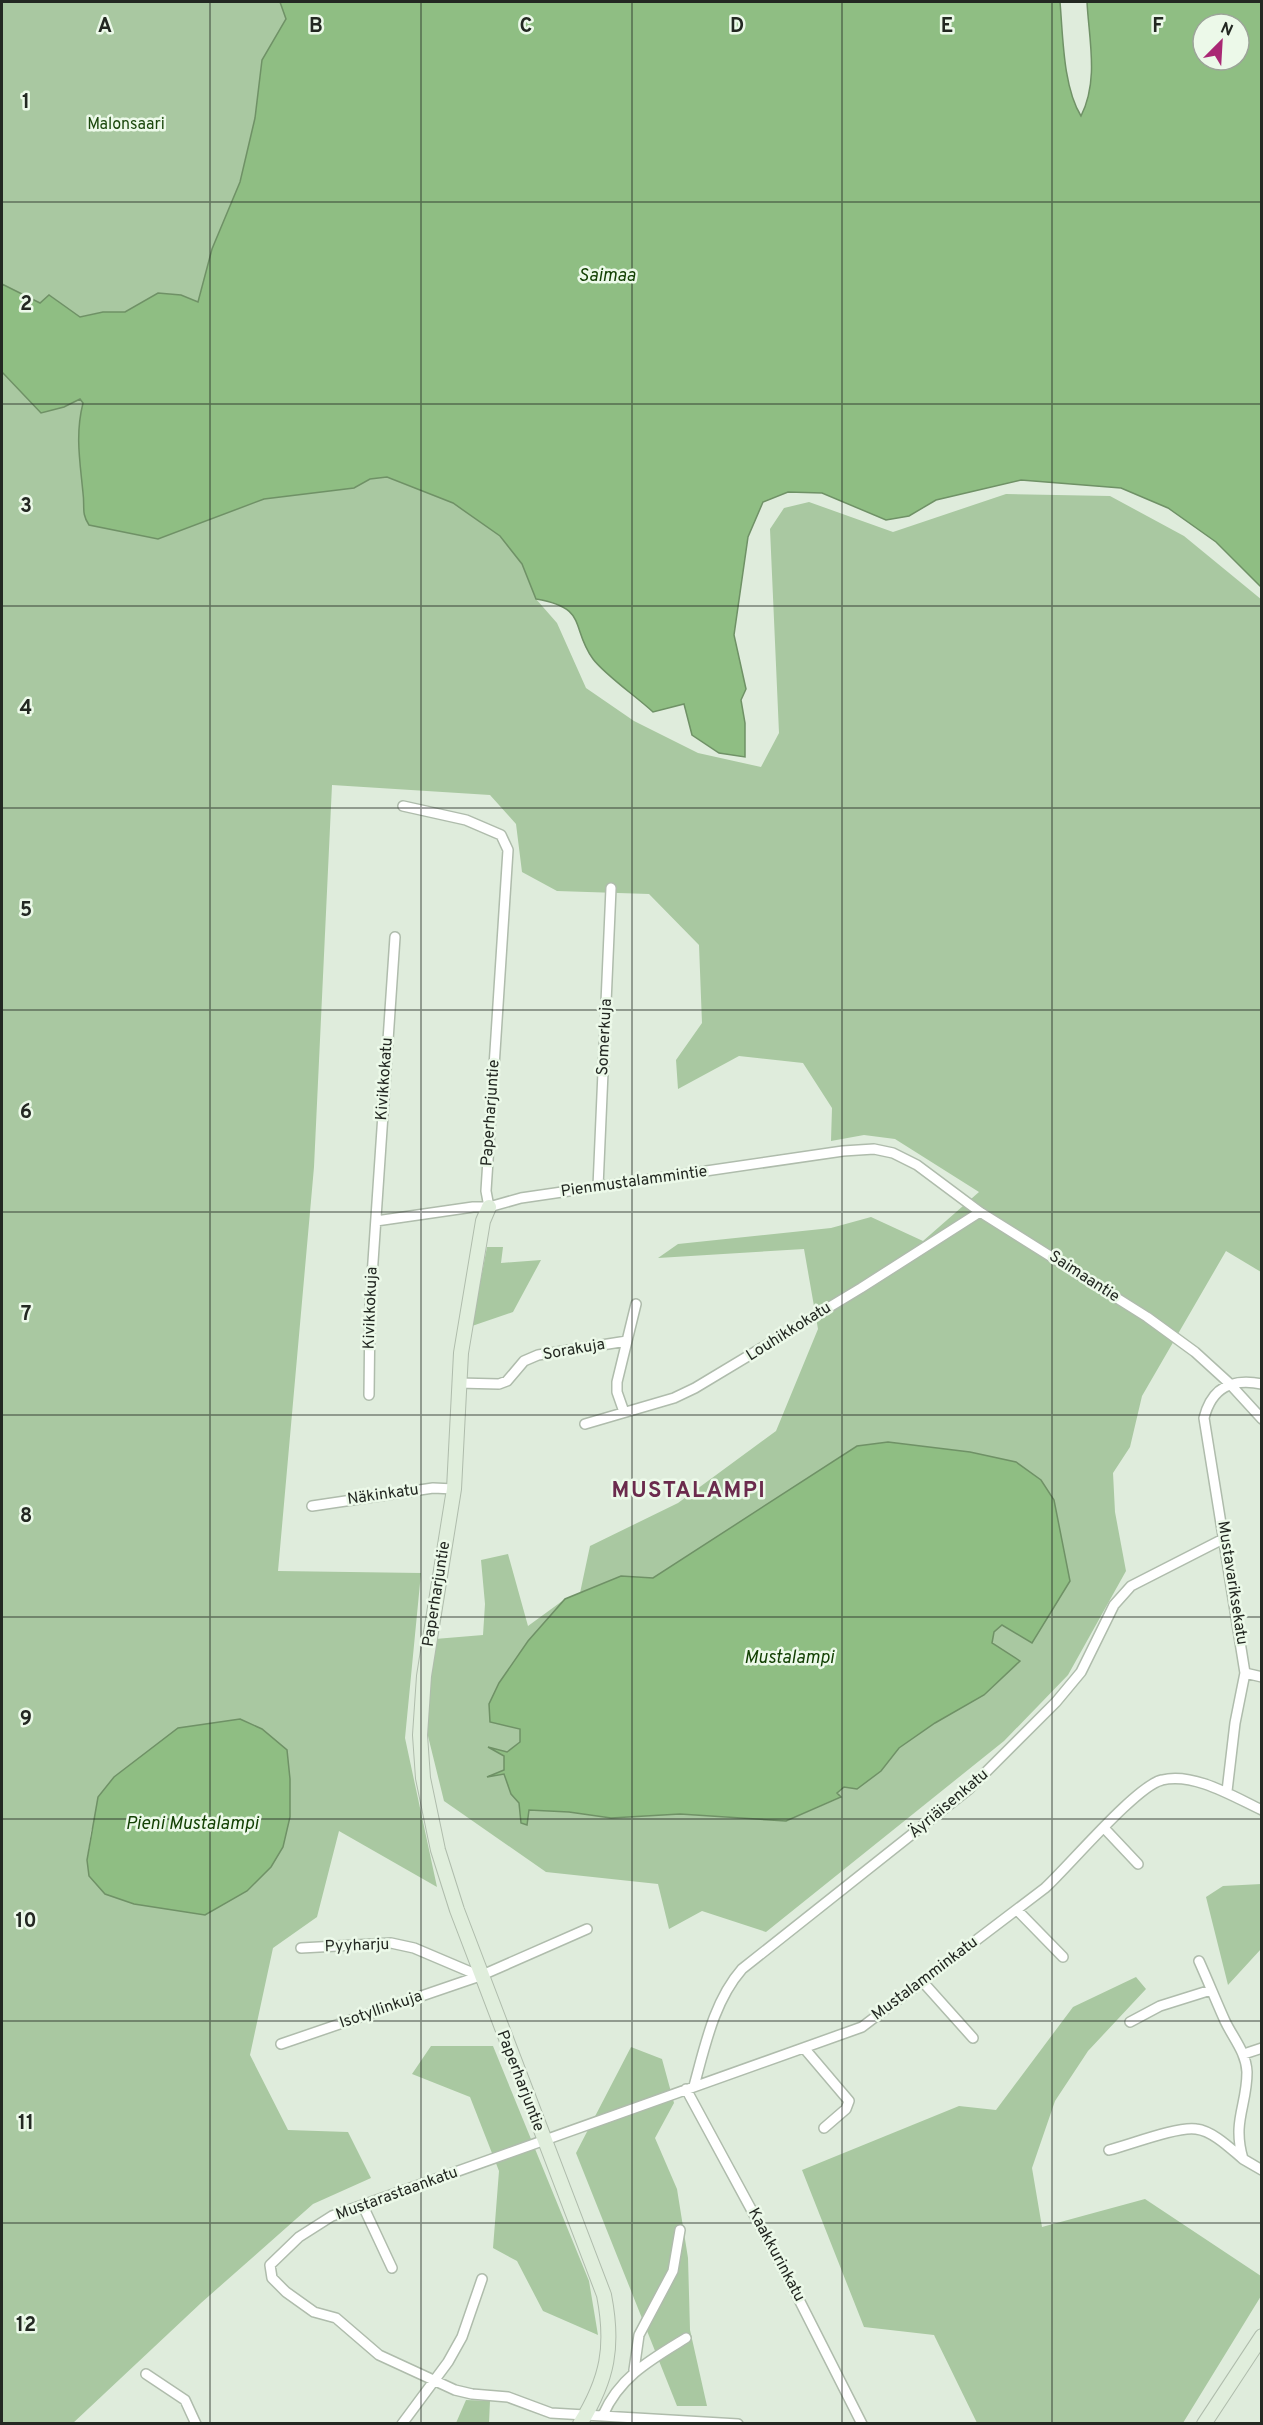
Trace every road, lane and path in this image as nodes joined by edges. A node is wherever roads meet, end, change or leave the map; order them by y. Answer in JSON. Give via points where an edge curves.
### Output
{"nodes":[{"id":1,"x":402,"y":806,"type":"dead end"},
{"id":2,"x":612,"y":888,"type":"dead end"},
{"id":3,"x":395,"y":937,"type":"dead end"},
{"id":4,"x":893,"y":1153,"type":"joint"},
{"id":5,"x":598,"y":1187,"type":"junction"},
{"id":6,"x":489,"y":1208,"type":"junction"},
{"id":7,"x":980,"y":1212,"type":"junction"},
{"id":8,"x":376,"y":1221,"type":"junction"},
{"id":9,"x":636,"y":1304,"type":"dead end"},
{"id":10,"x":627,"y":1341,"type":"junction"},
{"id":11,"x":458,"y":1383,"type":"junction"},
{"id":12,"x":1229,"y":1383,"type":"junction"},
{"id":13,"x":1262,"y":1384,"type":"edge"},
{"id":14,"x":369,"y":1395,"type":"dead end"},
{"id":15,"x":624,"y":1412,"type":"junction"},
{"id":16,"x":1262,"y":1419,"type":"edge"},
{"id":17,"x":585,"y":1425,"type":"dead end"},
{"id":18,"x":454,"y":1489,"type":"junction"},
{"id":19,"x":312,"y":1506,"type":"dead end"},
{"id":20,"x":1225,"y":1538,"type":"junction"},
{"id":21,"x":1245,"y":1674,"type":"junction"},
{"id":22,"x":1262,"y":1677,"type":"edge"},
{"id":23,"x":1227,"y":1791,"type":"junction"},
{"id":24,"x":1262,"y":1810,"type":"edge"},
{"id":25,"x":1105,"y":1829,"type":"junction"},
{"id":26,"x":1138,"y":1864,"type":"dead end"},
{"id":27,"x":1017,"y":1910,"type":"junction"},
{"id":28,"x":587,"y":1929,"type":"dead end"},
{"id":29,"x":301,"y":1948,"type":"dead end"},
{"id":30,"x":1063,"y":1957,"type":"dead end"},
{"id":31,"x":1199,"y":1961,"type":"dead end"},
{"id":32,"x":480,"y":1976,"type":"junction"},
{"id":33,"x":922,"y":1981,"type":"junction"},
{"id":34,"x":1212,"y":1990,"type":"junction"},
{"id":35,"x":1130,"y":2022,"type":"dead end"},
{"id":36,"x":973,"y":2038,"type":"dead end"},
{"id":37,"x":281,"y":2044,"type":"dead end"},
{"id":38,"x":804,"y":2048,"type":"junction"},
{"id":39,"x":1262,"y":2048,"type":"edge"},
{"id":40,"x":1244,"y":2054,"type":"junction"},
{"id":41,"x":690,"y":2087,"type":"junction"},
{"id":42,"x":824,"y":2128,"type":"dead end"},
{"id":43,"x":544,"y":2142,"type":"junction"},
{"id":44,"x":1109,"y":2150,"type":"dead end"},
{"id":45,"x":1243,"y":2158,"type":"junction"},
{"id":46,"x":1262,"y":2170,"type":"edge"},
{"id":47,"x":363,"y":2206,"type":"junction"},
{"id":48,"x":680,"y":2230,"type":"dead end"},
{"id":49,"x":392,"y":2268,"type":"dead end"},
{"id":50,"x":482,"y":2279,"type":"dead end"},
{"id":51,"x":1262,"y":2336,"type":"edge"},
{"id":52,"x":686,"y":2338,"type":"dead end"},
{"id":53,"x":634,"y":2370,"type":"junction"},
{"id":54,"x":146,"y":2374,"type":"dead end"},
{"id":55,"x":431,"y":2381,"type":"junction"},
{"id":56,"x":603,"y":2415,"type":"junction"},
{"id":57,"x":583,"y":2419,"type":"edge"},
{"id":58,"x":196,"y":2424,"type":"edge"},
{"id":59,"x":402,"y":2424,"type":"edge"},
{"id":60,"x":738,"y":2424,"type":"edge"},
{"id":61,"x":862,"y":2424,"type":"edge"},
{"id":62,"x":1204,"y":2424,"type":"edge"}],
"edges":[{"from":1,"to":6,"type":"street","name":"Paperharjuntie","via":[[501,835],[508,850],[486,1191]]},
{"from":2,"to":5,"type":"street","name":"Somerkuja"},
{"from":3,"to":8,"type":"street","name":"Kivikkokatu"},
{"from":4,"to":5,"type":"street","name":"Pienmustalammintie","via":[[874,1149],[843,1151]]},
{"from":4,"to":7,"type":"street","name":"Saimaantie"},
{"from":5,"to":6,"type":"street","name":"Pienmustalammintie","via":[[504,1201]]},
{"from":6,"to":8,"type":"street","name":"Pienmustalammintie"},
{"from":6,"to":11,"type":"street","name":"Paperharjuntie","via":[[483,1221]]},
{"from":7,"to":12,"type":"street","name":"Saimaantie","via":[[1147,1317]]},
{"from":7,"to":15,"type":"street","name":"Louhikkokatu","via":[[695,1388]]},
{"from":8,"to":14,"type":"street","name":"Kivikkokuja"},
{"from":9,"to":10,"type":"street"},
{"from":10,"to":11,"type":"street","name":"Sorakuja","via":[[538,1355],[524,1361],[507,1381],[499,1384]]},
{"from":10,"to":15,"type":"street","via":[[617,1382]]},
{"from":11,"to":18,"type":"street","name":"Paperharjuntie"},
{"from":12,"to":13,"type":"street"},
{"from":12,"to":16,"type":"street","name":"Saimaantie"},
{"from":12,"to":20,"type":"street","name":"Mustavariksekatu","via":[[1208,1404],[1204,1418]]},
{"from":15,"to":17,"type":"street","name":"Louhikkokatu"},
{"from":18,"to":19,"type":"street","name":"Näkinkatu","via":[[433,1488]]},
{"from":18,"to":32,"type":"street","name":"Paperharjuntie","via":[[424,1676],[420,1735],[423,1778],[438,1850]]},
{"from":20,"to":21,"type":"street","name":"Mustavariksekatu"},
{"from":20,"to":41,"type":"street","name":"Äyriäisenkatu","via":[[1131,1586],[1114,1605],[1081,1672],[1002,1759],[742,1969],[730,1983]]},
{"from":21,"to":22,"type":"street"},
{"from":21,"to":23,"type":"street","name":"Mustavariksekatu"},
{"from":23,"to":24,"type":"street","name":"Mustalamminkatu"},
{"from":23,"to":25,"type":"street","name":"Mustalamminkatu","via":[[1180,1779],[1161,1779],[1142,1789]]},
{"from":25,"to":26,"type":"street"},
{"from":25,"to":27,"type":"street","name":"Mustalamminkatu"},
{"from":27,"to":30,"type":"street"},
{"from":27,"to":33,"type":"street","name":"Mustalamminkatu"},
{"from":28,"to":32,"type":"street","name":"Isotyllinkuja"},
{"from":29,"to":32,"type":"street","name":"Pyyharju","via":[[390,1943],[414,1948]]},
{"from":31,"to":34,"type":"street"},
{"from":32,"to":37,"type":"street","name":"Isotyllinkuja"},
{"from":32,"to":43,"type":"street","name":"Paperharjuntie"},
{"from":33,"to":36,"type":"street"},
{"from":33,"to":38,"type":"street","name":"Mustalamminkatu","via":[[862,2027]]},
{"from":34,"to":35,"type":"street","via":[[1160,2006]]},
{"from":34,"to":40,"type":"street"},
{"from":38,"to":41,"type":"street","name":"Mustalamminkatu"},
{"from":38,"to":42,"type":"street","via":[[849,2101],[846,2109]]},
{"from":39,"to":40,"type":"street"},
{"from":40,"to":45,"type":"street","via":[[1247,2071],[1238,2123]]},
{"from":41,"to":43,"type":"street","name":"Mustalamminkatu"},
{"from":41,"to":61,"type":"street","name":"Kaakkurinkatu"},
{"from":43,"to":47,"type":"street","name":"Mustarastaankatu"},
{"from":43,"to":57,"type":"street","name":"Paperharjuntie","via":[[604,2295],[609,2323],[608,2362]]},
{"from":44,"to":45,"type":"street","via":[[1196,2128]]},
{"from":45,"to":46,"type":"street"},
{"from":47,"to":49,"type":"street"},
{"from":47,"to":55,"type":"street","name":"Mustarastaankatu","via":[[332,2216],[299,2237],[274,2259],[269,2272],[286,2292],[314,2312],[336,2318],[379,2355]]},
{"from":48,"to":53,"type":"street","via":[[673,2271],[639,2335]]},
{"from":50,"to":55,"type":"street","via":[[462,2337]]},
{"from":51,"to":62,"type":"street"},
{"from":52,"to":53,"type":"street"},
{"from":53,"to":56,"type":"street","via":[[610,2398]]},
{"from":54,"to":58,"type":"street","via":[[184,2400]]},
{"from":55,"to":57,"type":"street","via":[[472,2394],[508,2397],[551,2413]]},
{"from":55,"to":59,"type":"street"},
{"from":56,"to":57,"type":"street"},
{"from":56,"to":60,"type":"street"}]}
